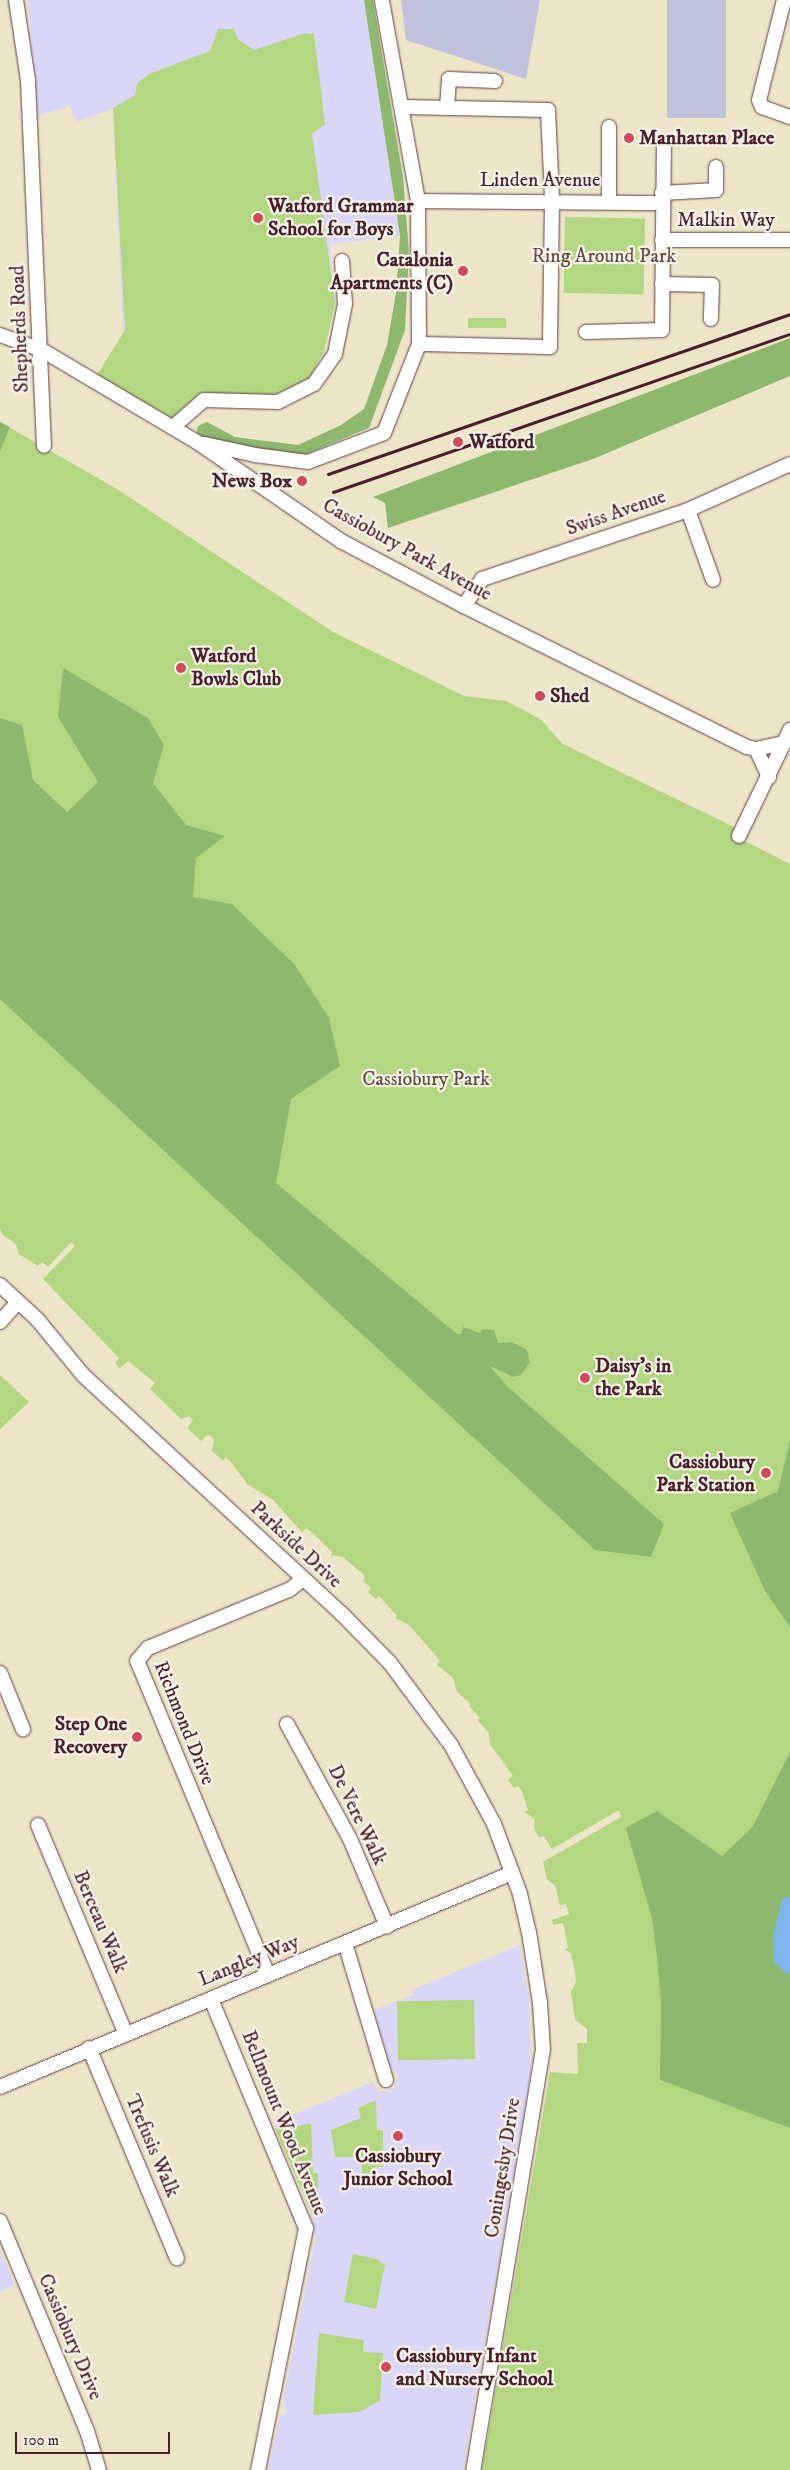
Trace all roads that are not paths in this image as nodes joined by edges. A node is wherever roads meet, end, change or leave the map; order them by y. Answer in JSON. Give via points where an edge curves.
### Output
{"nodes":[{"id":1,"x":16,"y":0,"type":"edge"},
{"id":2,"x":382,"y":0,"type":"edge"},
{"id":3,"x":784,"y":0,"type":"edge"},
{"id":4,"x":495,"y":80,"type":"dead end"},
{"id":5,"x":403,"y":106,"type":"junction"},
{"id":6,"x":447,"y":108,"type":"junction"},
{"id":7,"x":790,"y":117,"type":"edge"},
{"id":8,"x":608,"y":127,"type":"dead end"},
{"id":9,"x":664,"y":144,"type":"dead end"},
{"id":10,"x":716,"y":167,"type":"dead end"},
{"id":11,"x":662,"y":198,"type":"junction"},
{"id":12,"x":552,"y":199,"type":"junction"},
{"id":13,"x":609,"y":200,"type":"junction"},
{"id":14,"x":418,"y":201,"type":"junction"},
{"id":15,"x":662,"y":240,"type":"junction"},
{"id":16,"x":790,"y":240,"type":"edge"},
{"id":17,"x":342,"y":261,"type":"dead end"},
{"id":18,"x":662,"y":284,"type":"junction"},
{"id":19,"x":711,"y":319,"type":"dead end"},
{"id":20,"x":586,"y":332,"type":"dead end"},
{"id":21,"x":0,"y":335,"type":"edge"},
{"id":22,"x":426,"y":345,"type":"junction"},
{"id":23,"x":42,"y":350,"type":"junction"},
{"id":24,"x":173,"y":427,"type":"junction"},
{"id":25,"x":197,"y":442,"type":"junction"},
{"id":26,"x":44,"y":446,"type":"dead end"},
{"id":27,"x":790,"y":464,"type":"edge"},
{"id":28,"x":688,"y":510,"type":"junction"},
{"id":29,"x":713,"y":580,"type":"dead end"},
{"id":30,"x":464,"y":606,"type":"junction"},
{"id":31,"x":790,"y":730,"type":"edge"},
{"id":32,"x":784,"y":743,"type":"junction"},
{"id":33,"x":756,"y":749,"type":"junction"},
{"id":34,"x":768,"y":777,"type":"junction"},
{"id":35,"x":740,"y":836,"type":"dead end"},
{"id":36,"x":0,"y":1285,"type":"edge"},
{"id":37,"x":18,"y":1302,"type":"junction"},
{"id":38,"x":0,"y":1322,"type":"edge"},
{"id":39,"x":303,"y":1578,"type":"junction"},
{"id":40,"x":0,"y":1673,"type":"edge"},
{"id":41,"x":287,"y":1724,"type":"dead end"},
{"id":42,"x":23,"y":1729,"type":"dead end"},
{"id":43,"x":38,"y":1825,"type":"dead end"},
{"id":44,"x":512,"y":1873,"type":"junction"},
{"id":45,"x":387,"y":1926,"type":"junction"},
{"id":46,"x":345,"y":1943,"type":"junction"},
{"id":47,"x":268,"y":1975,"type":"junction"},
{"id":48,"x":211,"y":1998,"type":"junction"},
{"id":49,"x":126,"y":2034,"type":"junction"},
{"id":50,"x":89,"y":2048,"type":"junction"},
{"id":51,"x":386,"y":2080,"type":"dead end"},
{"id":52,"x":0,"y":2086,"type":"edge"},
{"id":53,"x":0,"y":2221,"type":"edge"},
{"id":54,"x":177,"y":2258,"type":"dead end"},
{"id":55,"x":99,"y":2470,"type":"edge"},
{"id":56,"x":258,"y":2470,"type":"edge"},
{"id":57,"x":472,"y":2470,"type":"edge"}],
"edges":[{"from":1,"to":23,"type":"street","name":"Shepherds Road","via":[[28,80]]},
{"from":2,"to":5,"type":"street"},
{"from":3,"to":7,"type":"street","via":[[760,100],[762,107]]},
{"from":4,"to":6,"type":"street","via":[[449,79]]},
{"from":5,"to":6,"type":"street"},
{"from":5,"to":14,"type":"street"},
{"from":6,"to":12,"type":"street","via":[[548,110]]},
{"from":8,"to":13,"type":"street"},
{"from":9,"to":11,"type":"street"},
{"from":10,"to":11,"type":"street","name":"Linden Avenue","via":[[716,190]]},
{"from":11,"to":13,"type":"street","name":"Linden Avenue"},
{"from":11,"to":15,"type":"street"},
{"from":12,"to":13,"type":"street","name":"Linden Avenue"},
{"from":12,"to":14,"type":"street","name":"Linden Avenue"},
{"from":12,"to":22,"type":"street","via":[[550,347]]},
{"from":14,"to":22,"type":"street"},
{"from":15,"to":16,"type":"street","name":"Malkin Way"},
{"from":15,"to":18,"type":"street"},
{"from":17,"to":24,"type":"street","via":[[345,304],[335,354],[314,384],[278,402],[204,400]]},
{"from":18,"to":19,"type":"street","via":[[712,285]]},
{"from":18,"to":20,"type":"street","via":[[662,330]]},
{"from":21,"to":23,"type":"street","name":"Cassiobury Park Avenue"},
{"from":22,"to":25,"type":"street","via":[[384,432],[308,462],[255,455]]},
{"from":23,"to":24,"type":"street","name":"Cassiobury Park Avenue"},
{"from":23,"to":26,"type":"street","name":"Shepherds Road"},
{"from":24,"to":25,"type":"street","name":"Cassiobury Park Avenue"},
{"from":25,"to":30,"type":"street","name":"Cassiobury Park Avenue","via":[[341,541]]},
{"from":27,"to":28,"type":"street","name":"Swiss Avenue"},
{"from":28,"to":29,"type":"street"},
{"from":28,"to":30,"type":"street","name":"Swiss Avenue","via":[[482,579]]},
{"from":30,"to":33,"type":"street","name":"Cassiobury Park Avenue"},
{"from":31,"to":32,"type":"street"},
{"from":32,"to":33,"type":"street"},
{"from":32,"to":34,"type":"street"},
{"from":33,"to":34,"type":"street"},
{"from":34,"to":35,"type":"street"},
{"from":36,"to":37,"type":"street","name":"Parkside Drive"},
{"from":37,"to":38,"type":"street"},
{"from":37,"to":39,"type":"street","name":"Parkside Drive","via":[[37,1319],[88,1380]]},
{"from":39,"to":44,"type":"street","name":"Parkside Drive","via":[[390,1663],[433,1718],[479,1792]]},
{"from":39,"to":47,"type":"street","name":"Richmond Drive","via":[[289,1590],[148,1648],[136,1661]]},
{"from":40,"to":42,"type":"street"},
{"from":41,"to":45,"type":"street","name":"De Vere Walk","via":[[350,1839]]},
{"from":43,"to":49,"type":"street","name":"Berceau Walk"},
{"from":44,"to":45,"type":"street","name":"Langley Way"},
{"from":44,"to":57,"type":"street","name":"Coningesby Drive","via":[[531,1942],[543,2049]]},
{"from":45,"to":46,"type":"street","name":"Langley Way"},
{"from":46,"to":47,"type":"street","name":"Langley Way"},
{"from":46,"to":51,"type":"street"},
{"from":47,"to":48,"type":"street","name":"Langley Way"},
{"from":48,"to":49,"type":"street","name":"Langley Way"},
{"from":48,"to":56,"type":"street","name":"Bellmount Wood Avenue","via":[[306,2228]]},
{"from":49,"to":50,"type":"street","name":"Langley Way"},
{"from":50,"to":52,"type":"street","name":"Langley Way"},
{"from":50,"to":54,"type":"street","name":"Trefusis Walk"},
{"from":53,"to":55,"type":"street","name":"Cassiobury Drive","via":[[87,2431]]}]}
